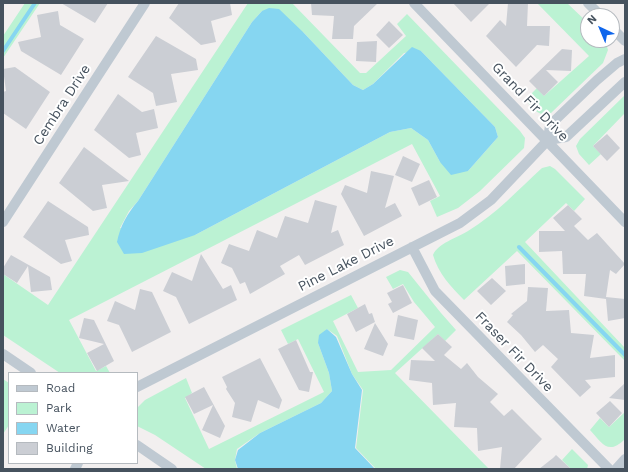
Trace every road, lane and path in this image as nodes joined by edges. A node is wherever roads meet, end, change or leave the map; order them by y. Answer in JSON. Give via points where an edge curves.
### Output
{"nodes":[{"id":1,"x":145,"y":3,"type":"edge"},
{"id":2,"x":414,"y":3,"type":"edge"},
{"id":3,"x":625,"y":59,"type":"edge"},
{"id":4,"x":625,"y":82,"type":"edge"},
{"id":5,"x":548,"y":140,"type":"junction"},
{"id":6,"x":3,"y":222,"type":"edge"},
{"id":7,"x":625,"y":222,"type":"edge"},
{"id":8,"x":412,"y":247,"type":"junction"},
{"id":9,"x":3,"y":354,"type":"edge"},
{"id":10,"x":30,"y":372,"type":"edge"},
{"id":11,"x":138,"y":386,"type":"edge"},
{"id":12,"x":138,"y":447,"type":"edge"},
{"id":13,"x":625,"y":459,"type":"edge"},
{"id":14,"x":172,"y":469,"type":"edge"},
{"id":15,"x":609,"y":469,"type":"edge"},
{"id":16,"x":616,"y":469,"type":"edge"}],
"edges":[{"from":1,"to":6,"type":"street","name":"Cembra Drive"},
{"from":2,"to":5,"type":"street","name":"Grand Fir Drive"},
{"from":3,"to":5,"type":"street","name":"Pine Lake Drive","via":[[597,80],[550,125]]},
{"from":4,"to":5,"type":"street","via":[[566,137]]},
{"from":5,"to":7,"type":"street","name":"Grand Fir Drive"},
{"from":5,"to":8,"type":"street","name":"Pine Lake Drive","via":[[490,200],[460,223]]},
{"from":8,"to":11,"type":"street","name":"Pine Lake Drive"},
{"from":8,"to":15,"type":"street","name":"Fraser Fir Drive","via":[[436,292]]},
{"from":9,"to":10,"type":"street"},
{"from":12,"to":14,"type":"street"},
{"from":13,"to":16,"type":"street"}]}
